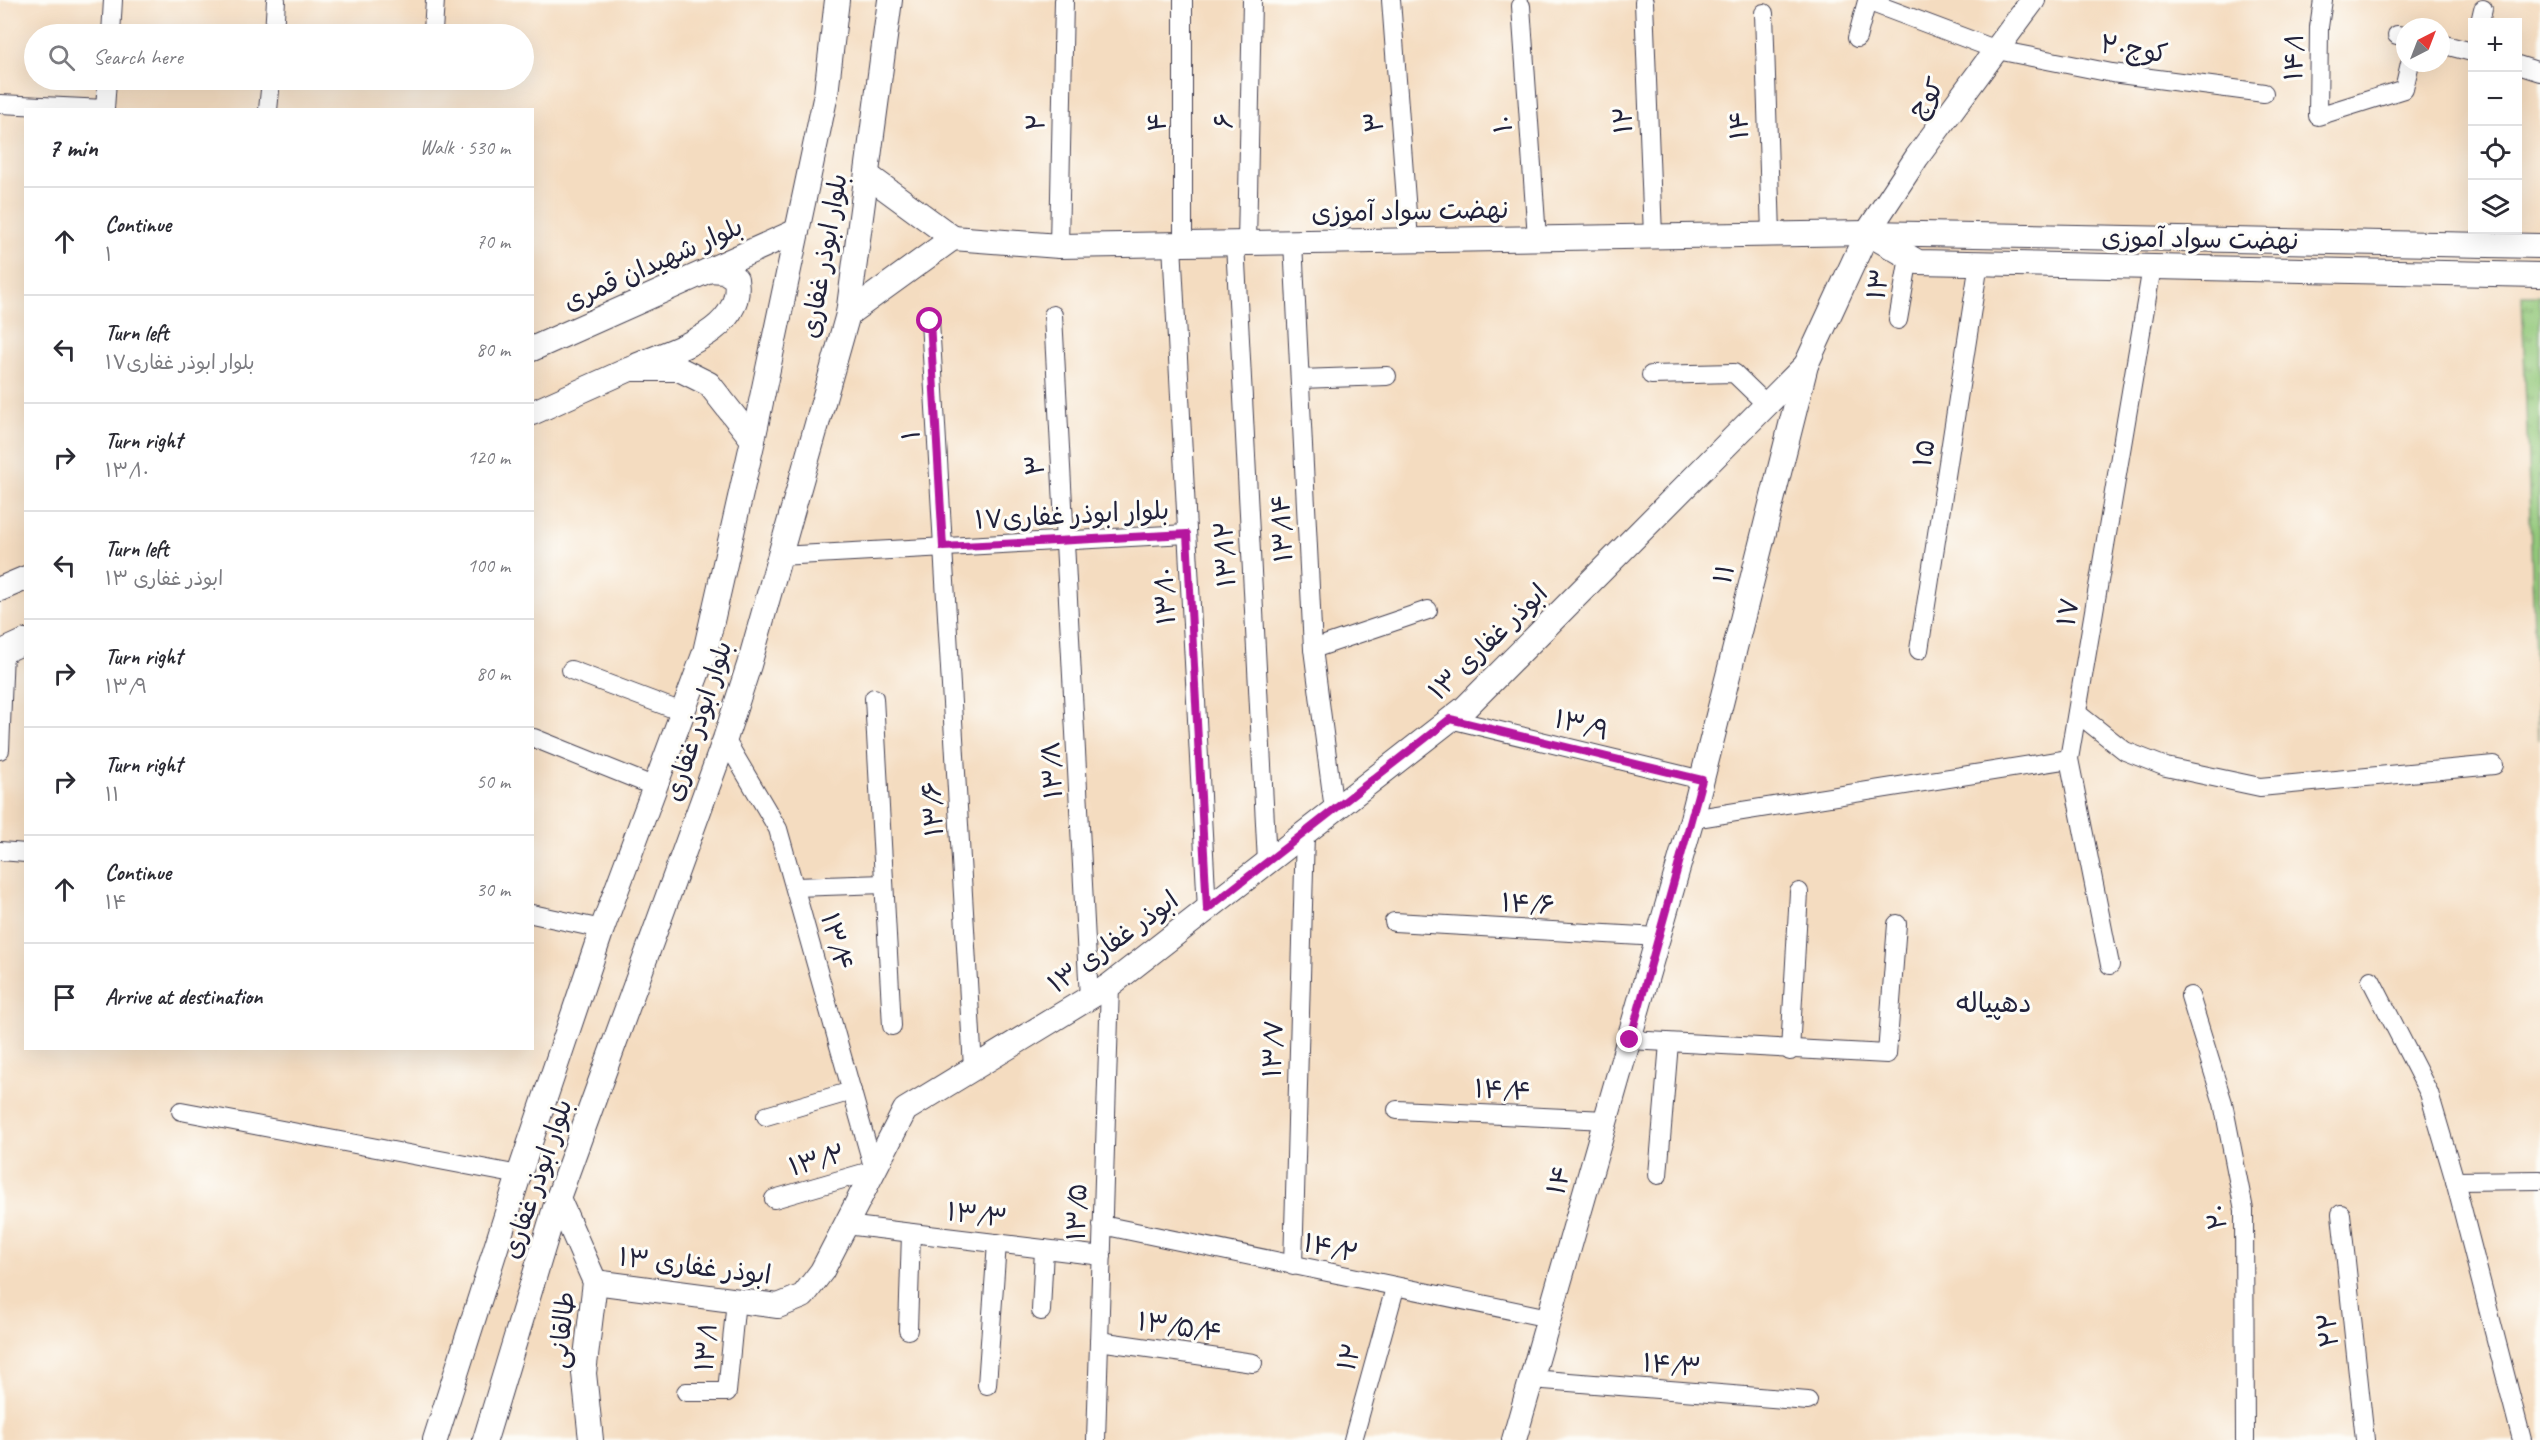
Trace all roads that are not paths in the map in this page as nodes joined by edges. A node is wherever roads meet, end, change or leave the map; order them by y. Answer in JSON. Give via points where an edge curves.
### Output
{"nodes":[{"id":1,"x":113,"y":0,"type":"edge"},
{"id":2,"x":276,"y":0,"type":"edge"},
{"id":3,"x":435,"y":0,"type":"edge"},
{"id":4,"x":837,"y":0,"type":"edge"},
{"id":5,"x":890,"y":0,"type":"edge"},
{"id":6,"x":1064,"y":0,"type":"edge"},
{"id":7,"x":1183,"y":0,"type":"edge"},
{"id":8,"x":1252,"y":0,"type":"edge"},
{"id":9,"x":1391,"y":0,"type":"edge"},
{"id":10,"x":2033,"y":0,"type":"edge"},
{"id":11,"x":2323,"y":0,"type":"edge"},
{"id":12,"x":1644,"y":2,"type":"dead end"},
{"id":13,"x":1521,"y":6,"type":"dead end"},
{"id":14,"x":1764,"y":13,"type":"dead end"},
{"id":15,"x":112,"y":24,"type":"edge"},
{"id":16,"x":275,"y":24,"type":"edge"},
{"id":17,"x":433,"y":24,"type":"edge"},
{"id":18,"x":1857,"y":38,"type":"dead end"},
{"id":19,"x":2450,"y":46,"type":"edge"},
{"id":20,"x":1997,"y":50,"type":"junction"},
{"id":21,"x":2468,"y":51,"type":"edge"},
{"id":22,"x":2522,"y":67,"type":"edge"},
{"id":23,"x":2408,"y":72,"type":"edge"},
{"id":24,"x":2540,"y":72,"type":"edge"},
{"id":25,"x":106,"y":90,"type":"edge"},
{"id":26,"x":270,"y":90,"type":"edge"},
{"id":27,"x":2264,"y":93,"type":"dead end"},
{"id":28,"x":0,"y":104,"type":"edge"},
{"id":29,"x":84,"y":108,"type":"edge"},
{"id":30,"x":105,"y":108,"type":"edge"},
{"id":31,"x":268,"y":108,"type":"edge"},
{"id":32,"x":867,"y":175,"type":"junction"},
{"id":33,"x":797,"y":231,"type":"junction"},
{"id":34,"x":1867,"y":233,"type":"junction"},
{"id":35,"x":1771,"y":234,"type":"junction"},
{"id":36,"x":1653,"y":236,"type":"junction"},
{"id":37,"x":953,"y":238,"type":"junction"},
{"id":38,"x":1537,"y":238,"type":"junction"},
{"id":39,"x":1408,"y":240,"type":"junction"},
{"id":40,"x":1293,"y":242,"type":"junction"},
{"id":41,"x":1241,"y":243,"type":"junction"},
{"id":42,"x":1178,"y":244,"type":"junction"},
{"id":43,"x":1059,"y":246,"type":"junction"},
{"id":44,"x":2540,"y":246,"type":"edge"},
{"id":45,"x":1908,"y":257,"type":"junction"},
{"id":46,"x":1978,"y":263,"type":"junction"},
{"id":47,"x":2152,"y":267,"type":"junction"},
{"id":48,"x":708,"y":270,"type":"junction"},
{"id":49,"x":2540,"y":275,"type":"edge"},
{"id":50,"x":848,"y":314,"type":"junction"},
{"id":51,"x":1053,"y":315,"type":"dead end"},
{"id":52,"x":1898,"y":320,"type":"dead end"},
{"id":53,"x":930,"y":321,"type":"dead end"},
{"id":54,"x":534,"y":348,"type":"edge"},
{"id":55,"x":1806,"y":365,"type":"junction"},
{"id":56,"x":630,"y":369,"type":"junction"},
{"id":57,"x":1651,"y":375,"type":"dead end"},
{"id":58,"x":1387,"y":376,"type":"dead end"},
{"id":59,"x":1300,"y":379,"type":"junction"},
{"id":60,"x":1767,"y":404,"type":"junction"},
{"id":61,"x":534,"y":412,"type":"edge"},
{"id":62,"x":753,"y":440,"type":"junction"},
{"id":63,"x":1187,"y":534,"type":"junction"},
{"id":64,"x":1065,"y":540,"type":"junction"},
{"id":65,"x":943,"y":547,"type":"junction"},
{"id":66,"x":779,"y":556,"type":"junction"},
{"id":67,"x":24,"y":579,"type":"edge"},
{"id":68,"x":0,"y":589,"type":"edge"},
{"id":69,"x":1428,"y":610,"type":"dead end"},
{"id":70,"x":10,"y":648,"type":"edge"},
{"id":71,"x":1313,"y":649,"type":"junction"},
{"id":72,"x":1919,"y":650,"type":"dead end"},
{"id":73,"x":571,"y":670,"type":"dead end"},
{"id":74,"x":874,"y":698,"type":"dead end"},
{"id":75,"x":682,"y":712,"type":"junction"},
{"id":76,"x":2077,"y":713,"type":"junction"},
{"id":77,"x":1450,"y":719,"type":"junction"},
{"id":78,"x":534,"y":738,"type":"edge"},
{"id":79,"x":725,"y":739,"type":"junction"},
{"id":80,"x":0,"y":750,"type":"edge"},
{"id":81,"x":2069,"y":759,"type":"junction"},
{"id":82,"x":2494,"y":765,"type":"dead end"},
{"id":83,"x":1702,"y":780,"type":"junction"},
{"id":84,"x":653,"y":786,"type":"junction"},
{"id":85,"x":1334,"y":810,"type":"junction"},
{"id":86,"x":1692,"y":819,"type":"junction"},
{"id":87,"x":1305,"y":833,"type":"junction"},
{"id":88,"x":0,"y":851,"type":"edge"},
{"id":89,"x":24,"y":853,"type":"edge"},
{"id":90,"x":1267,"y":862,"type":"junction"},
{"id":91,"x":884,"y":884,"type":"junction"},
{"id":92,"x":795,"y":887,"type":"junction"},
{"id":93,"x":1799,"y":892,"type":"dead end"},
{"id":94,"x":1207,"y":909,"type":"junction"},
{"id":95,"x":534,"y":914,"type":"edge"},
{"id":96,"x":1394,"y":922,"type":"dead end"},
{"id":97,"x":1897,"y":924,"type":"dead end"},
{"id":98,"x":602,"y":929,"type":"junction"},
{"id":99,"x":1659,"y":937,"type":"junction"},
{"id":100,"x":2110,"y":965,"type":"dead end"},
{"id":101,"x":2371,"y":980,"type":"dead end"},
{"id":102,"x":1100,"y":991,"type":"junction"},
{"id":103,"x":2190,"y":996,"type":"dead end"},
{"id":104,"x":891,"y":1026,"type":"dead end"},
{"id":105,"x":1630,"y":1040,"type":"junction"},
{"id":106,"x":1669,"y":1043,"type":"junction"},
{"id":107,"x":1790,"y":1051,"type":"junction"},
{"id":108,"x":973,"y":1068,"type":"junction"},
{"id":109,"x":852,"y":1091,"type":"junction"},
{"id":110,"x":1397,"y":1110,"type":"dead end"},
{"id":111,"x":181,"y":1111,"type":"dead end"},
{"id":112,"x":766,"y":1116,"type":"dead end"},
{"id":113,"x":1606,"y":1120,"type":"junction"},
{"id":114,"x":874,"y":1170,"type":"junction"},
{"id":115,"x":519,"y":1175,"type":"junction"},
{"id":116,"x":1658,"y":1175,"type":"dead end"},
{"id":117,"x":2540,"y":1180,"type":"edge"},
{"id":118,"x":2455,"y":1181,"type":"junction"},
{"id":119,"x":558,"y":1198,"type":"junction"},
{"id":120,"x":774,"y":1199,"type":"dead end"},
{"id":121,"x":2341,"y":1214,"type":"dead end"},
{"id":122,"x":846,"y":1225,"type":"junction"},
{"id":123,"x":1102,"y":1225,"type":"junction"},
{"id":124,"x":911,"y":1233,"type":"junction"},
{"id":125,"x":997,"y":1244,"type":"junction"},
{"id":126,"x":1044,"y":1249,"type":"junction"},
{"id":127,"x":1102,"y":1256,"type":"junction"},
{"id":128,"x":1293,"y":1266,"type":"junction"},
{"id":129,"x":595,"y":1282,"type":"junction"},
{"id":130,"x":1395,"y":1288,"type":"junction"},
{"id":131,"x":736,"y":1300,"type":"junction"},
{"id":132,"x":1041,"y":1311,"type":"dead end"},
{"id":133,"x":1549,"y":1318,"type":"junction"},
{"id":134,"x":908,"y":1330,"type":"dead end"},
{"id":135,"x":1099,"y":1341,"type":"junction"},
{"id":136,"x":1253,"y":1363,"type":"dead end"},
{"id":137,"x":1532,"y":1379,"type":"junction"},
{"id":138,"x":987,"y":1385,"type":"dead end"},
{"id":139,"x":686,"y":1392,"type":"dead end"},
{"id":140,"x":1808,"y":1401,"type":"dead end"},
{"id":141,"x":435,"y":1440,"type":"edge"},
{"id":142,"x":485,"y":1440,"type":"edge"},
{"id":143,"x":591,"y":1440,"type":"edge"},
{"id":144,"x":1096,"y":1440,"type":"edge"},
{"id":145,"x":1353,"y":1440,"type":"edge"},
{"id":146,"x":1514,"y":1440,"type":"edge"},
{"id":147,"x":2245,"y":1440,"type":"edge"},
{"id":148,"x":2365,"y":1440,"type":"edge"},
{"id":149,"x":2522,"y":1440,"type":"edge"}],
"edges":[{"from":1,"to":15,"type":"street"},
{"from":2,"to":16,"type":"street"},
{"from":3,"to":17,"type":"street"},
{"from":4,"to":33,"type":"street","name":"بلوار ابوذر غفاری","via":[[826,94]]},
{"from":5,"to":32,"type":"street","name":"بلوار ابوذر غفاری"},
{"from":6,"to":43,"type":"street","name":"۲"},
{"from":7,"to":42,"type":"street","name":"۴"},
{"from":8,"to":41,"type":"street","name":"۶"},
{"from":9,"to":39,"type":"street","name":"۳"},
{"from":10,"to":20,"type":"street","name":"کوچ"},
{"from":11,"to":23,"type":"street","name":"۱۴/۱","via":[[2318,116],[2404,89]]},
{"from":12,"to":36,"type":"street","name":"۱۲"},
{"from":13,"to":38,"type":"street","name":"۱۰"},
{"from":14,"to":35,"type":"street","name":"۱۴"},
{"from":18,"to":20,"type":"street","name":"۲۰کوچ","via":[[1867,1]]},
{"from":19,"to":21,"type":"street"},
{"from":20,"to":27,"type":"street","name":"۲۰کوچ","via":[[2112,73]]},
{"from":20,"to":34,"type":"street","name":"کوچ","via":[[1917,157]]},
{"from":22,"to":24,"type":"street"},
{"from":25,"to":30,"type":"street"},
{"from":26,"to":31,"type":"street"},
{"from":28,"to":29,"type":"street"},
{"from":32,"to":37,"type":"street"},
{"from":32,"to":50,"type":"street","name":"بلوار ابوذر غفاری"},
{"from":33,"to":48,"type":"street","name":"بلوار شهیدان قمری"},
{"from":33,"to":62,"type":"street","name":"بلوار ابوذر غفاری"},
{"from":34,"to":35,"type":"street","name":"نهضت سواد آموزی"},
{"from":34,"to":44,"type":"street","name":"نهضت سواد آموزی"},
{"from":34,"to":45,"type":"street","name":"نهضت سواد آموزی"},
{"from":34,"to":55,"type":"street","name":"۱۱"},
{"from":35,"to":36,"type":"street","name":"نهضت سواد آموزی"},
{"from":36,"to":38,"type":"street","name":"نهضت سواد آموزی"},
{"from":37,"to":43,"type":"street","name":"نهضت سواد آموزی"},
{"from":37,"to":50,"type":"street"},
{"from":38,"to":39,"type":"street","name":"نهضت سواد آموزی"},
{"from":39,"to":40,"type":"street","name":"نهضت سواد آموزی"},
{"from":40,"to":41,"type":"street","name":"نهضت سواد آموزی"},
{"from":40,"to":59,"type":"street","name":"۱۳/۱۴"},
{"from":41,"to":42,"type":"street","name":"نهضت سواد آموزی"},
{"from":41,"to":90,"type":"street","name":"۱۳/۱۲"},
{"from":42,"to":43,"type":"street","name":"نهضت سواد آموزی"},
{"from":42,"to":63,"type":"street","name":"۱۳/۱۰"},
{"from":45,"to":46,"type":"street","name":"نهضت سواد آموزی","via":[[1918,262]]},
{"from":45,"to":52,"type":"street","name":"۱۳"},
{"from":46,"to":47,"type":"street","name":"نهضت سواد آموزی"},
{"from":46,"to":72,"type":"street","name":"۱۵"},
{"from":47,"to":49,"type":"street","name":"نهضت سواد آموزی"},
{"from":47,"to":76,"type":"street","name":"۱۷"},
{"from":48,"to":54,"type":"street","name":"بلوار شهیدان قمری"},
{"from":48,"to":56,"type":"street","via":[[724,271],[736,279],[739,294],[732,309],[711,332]]},
{"from":50,"to":66,"type":"street","name":"بلوار ابوذر غفاری"},
{"from":51,"to":64,"type":"street","name":"۳"},
{"from":53,"to":65,"type":"street","name":"۱"},
{"from":55,"to":60,"type":"street","name":"۱۳ ابوذر غفاری"},
{"from":55,"to":83,"type":"street","name":"۱۱"},
{"from":56,"to":61,"type":"street"},
{"from":56,"to":62,"type":"street","via":[[679,369],[709,384]]},
{"from":57,"to":60,"type":"street","via":[[1734,373]]},
{"from":58,"to":59,"type":"street"},
{"from":59,"to":71,"type":"street","name":"۱۳/۱۴"},
{"from":60,"to":77,"type":"street","name":"۱۳ ابوذر غفاری"},
{"from":62,"to":75,"type":"street","name":"بلوار ابوذر غفاری","via":[[705,652]]},
{"from":63,"to":64,"type":"street","name":"بلوار ابوذر غفاری۱۷"},
{"from":63,"to":94,"type":"street","name":"۱۳/۱۰"},
{"from":64,"to":65,"type":"street","name":"بلوار ابوذر غفاری۱۷"},
{"from":64,"to":102,"type":"street","name":"۱۳/۸"},
{"from":65,"to":66,"type":"street","name":"بلوار ابوذر غفاری۱۷"},
{"from":65,"to":108,"type":"street","name":"۱۳/۶"},
{"from":66,"to":79,"type":"street","name":"بلوار ابوذر غفاری"},
{"from":67,"to":68,"type":"street"},
{"from":69,"to":71,"type":"street"},
{"from":70,"to":80,"type":"street"},
{"from":71,"to":85,"type":"street","name":"۱۳/۱۴"},
{"from":73,"to":75,"type":"street"},
{"from":74,"to":91,"type":"street"},
{"from":75,"to":84,"type":"street","name":"بلوار ابوذر غفاری"},
{"from":76,"to":81,"type":"street","name":"۱۷"},
{"from":76,"to":82,"type":"street","via":[[2124,751],[2166,766],[2259,787]]},
{"from":77,"to":83,"type":"street","name":"۱۳/۹"},
{"from":77,"to":85,"type":"street","name":"۱۳ ابوذر غفاری"},
{"from":78,"to":84,"type":"street"},
{"from":79,"to":92,"type":"street","name":"۱۳/۴","via":[[778,829]]},
{"from":79,"to":119,"type":"street","name":"بلوار ابوذر غفاری"},
{"from":81,"to":86,"type":"street"},
{"from":81,"to":100,"type":"street","name":"۱۷"},
{"from":83,"to":86,"type":"street","name":"۱۱"},
{"from":84,"to":98,"type":"street","name":"بلوار ابوذر غفاری"},
{"from":85,"to":87,"type":"street","name":"۱۳ ابوذر غفاری"},
{"from":86,"to":99,"type":"street","name":"۱۱"},
{"from":87,"to":90,"type":"street","name":"۱۳ ابوذر غفاری"},
{"from":87,"to":128,"type":"street","name":"۱۳/۷"},
{"from":88,"to":89,"type":"street"},
{"from":90,"to":94,"type":"street","name":"۱۳ ابوذر غفاری"},
{"from":91,"to":92,"type":"street"},
{"from":91,"to":104,"type":"street"},
{"from":92,"to":109,"type":"street","name":"۱۳/۴"},
{"from":93,"to":107,"type":"street"},
{"from":94,"to":102,"type":"street","name":"۱۳ ابوذر غفاری"},
{"from":95,"to":98,"type":"street"},
{"from":96,"to":99,"type":"street","name":"۱۴/۶"},
{"from":97,"to":107,"type":"street","via":[[1887,1054]]},
{"from":98,"to":115,"type":"street","name":"بلوار ابوذر غفاری"},
{"from":99,"to":105,"type":"street","name":"۱۴"},
{"from":101,"to":118,"type":"street","via":[[2429,1093]]},
{"from":102,"to":108,"type":"street","name":"۱۳ ابوذر غفاری"},
{"from":102,"to":123,"type":"street","name":"۱۳/۵"},
{"from":103,"to":147,"type":"street","name":"۲۰","via":[[2223,1103],[2244,1210]]},
{"from":105,"to":106,"type":"street"},
{"from":105,"to":113,"type":"street","name":"۱۴"},
{"from":106,"to":107,"type":"street"},
{"from":106,"to":116,"type":"street"},
{"from":108,"to":114,"type":"street","name":"۱۳ ابوذر غفاری","via":[[905,1110]]},
{"from":109,"to":112,"type":"street"},
{"from":109,"to":114,"type":"street","name":"۱۳/۴"},
{"from":110,"to":113,"type":"street","name":"۱۴/۴"},
{"from":111,"to":115,"type":"street"},
{"from":113,"to":133,"type":"street","name":"۱۴"},
{"from":114,"to":120,"type":"street","name":"۱۳/۲"},
{"from":114,"to":122,"type":"street","name":"۱۳ ابوذر غفاری"},
{"from":115,"to":141,"type":"street","name":"بلوار ابوذر غفاری"},
{"from":117,"to":118,"type":"street"},
{"from":118,"to":149,"type":"street"},
{"from":119,"to":129,"type":"street","name":"طالقانی"},
{"from":119,"to":142,"type":"street","name":"بلوار ابوذر غفاری"},
{"from":121,"to":148,"type":"street","name":"۲۲"},
{"from":122,"to":124,"type":"street","name":"۱۳/۳"},
{"from":122,"to":131,"type":"street","name":"۱۳ ابوذر غفاری","via":[[822,1271],[803,1296],[778,1306]]},
{"from":123,"to":127,"type":"street","name":"۱۳/۵"},
{"from":123,"to":128,"type":"street","name":"۱۴/۲"},
{"from":124,"to":125,"type":"street","name":"۱۳/۳"},
{"from":124,"to":134,"type":"street"},
{"from":125,"to":126,"type":"street","name":"۱۳/۳"},
{"from":125,"to":138,"type":"street"},
{"from":126,"to":127,"type":"street","name":"۱۳/۳"},
{"from":126,"to":132,"type":"street"},
{"from":127,"to":135,"type":"street","name":"۱۳/۵"},
{"from":128,"to":130,"type":"street","name":"۱۴/۲"},
{"from":129,"to":131,"type":"street","name":"۱۳ ابوذر غفاری"},
{"from":129,"to":143,"type":"street","name":"طالقانی","via":[[584,1373]]},
{"from":130,"to":133,"type":"street","name":"۱۴/۲"},
{"from":130,"to":145,"type":"street","name":"۱۲"},
{"from":131,"to":139,"type":"street","name":"۱۳/۱","via":[[727,1392]]},
{"from":133,"to":137,"type":"street","name":"۱۴"},
{"from":135,"to":136,"type":"street","name":"۱۳/۵/۴"},
{"from":135,"to":144,"type":"street","name":"۱۳/۵"},
{"from":137,"to":140,"type":"street","name":"۱۴/۳"},
{"from":137,"to":146,"type":"street","name":"۱۴"}]}
